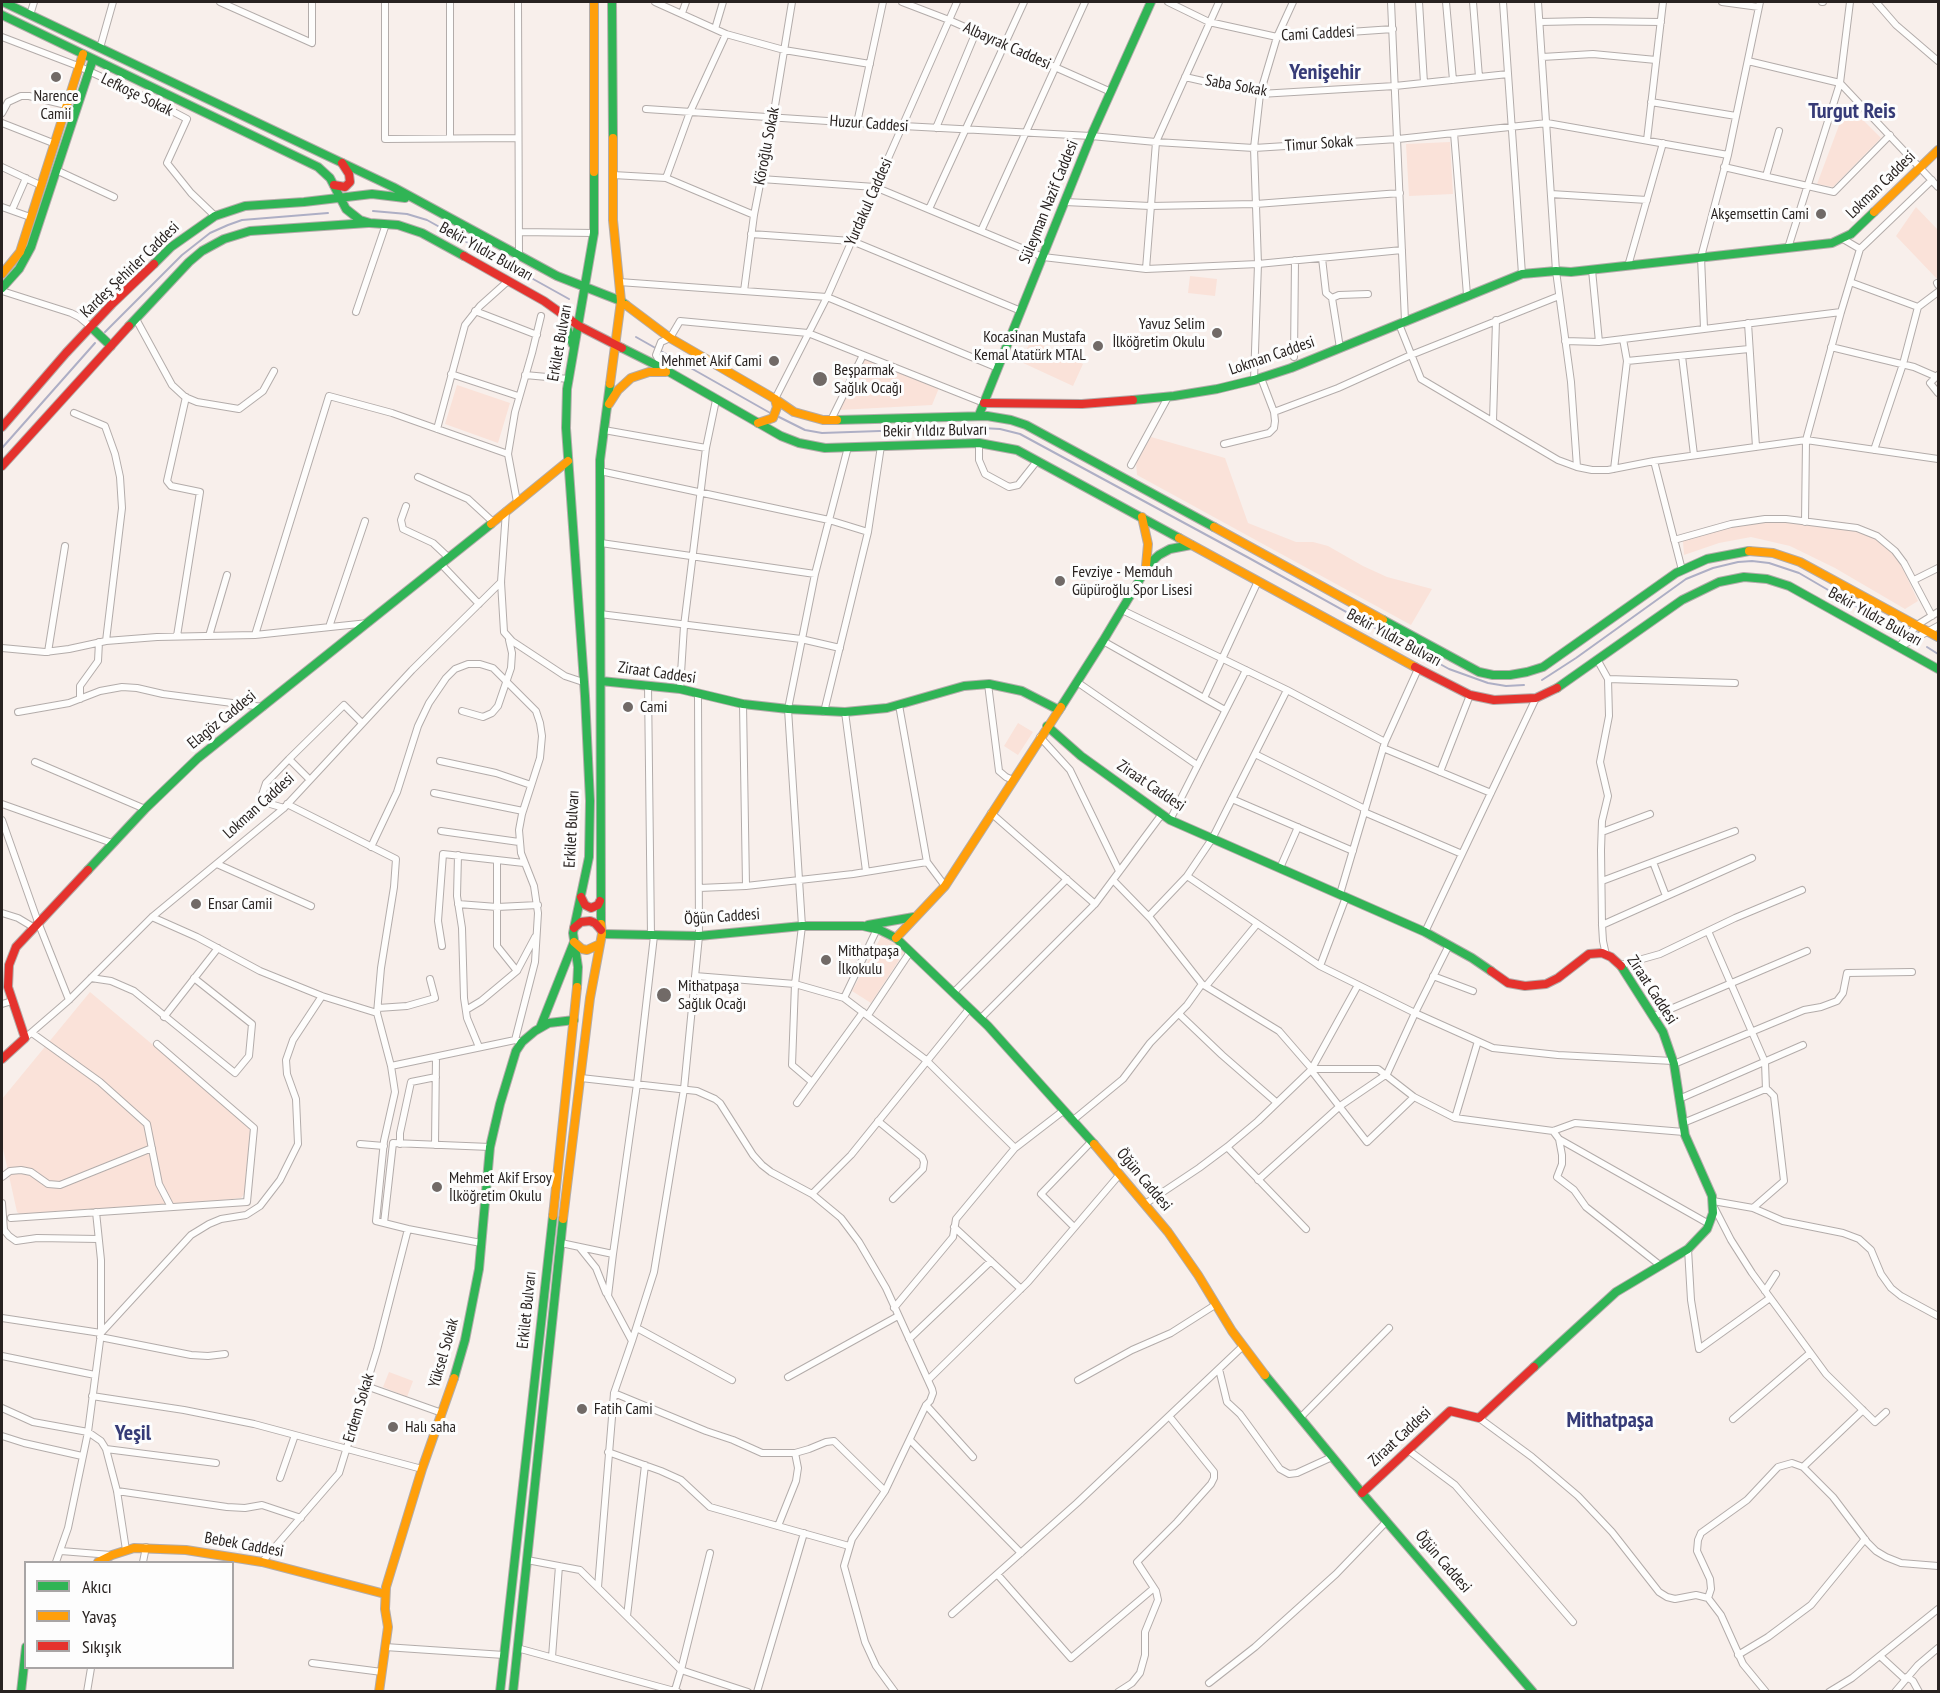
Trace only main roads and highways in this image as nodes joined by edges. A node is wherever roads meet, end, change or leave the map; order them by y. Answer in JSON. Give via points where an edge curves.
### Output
{"nodes":[{"id":1,"x":3,"y":2,"type":"edge"},
{"id":2,"x":594,"y":2,"type":"edge"},
{"id":3,"x":612,"y":2,"type":"edge"},
{"id":4,"x":1151,"y":2,"type":"edge"},
{"id":5,"x":2,"y":15,"type":"edge"},
{"id":6,"x":83,"y":54,"type":"junction"},
{"id":7,"x":93,"y":59,"type":"junction"},
{"id":8,"x":1938,"y":150,"type":"edge"},
{"id":9,"x":342,"y":163,"type":"junction"},
{"id":10,"x":334,"y":184,"type":"junction"},
{"id":11,"x":340,"y":198,"type":"junction"},
{"id":12,"x":422,"y":203,"type":"junction"},
{"id":13,"x":370,"y":223,"type":"junction"},
{"id":14,"x":2,"y":274,"type":"edge"},
{"id":15,"x":585,"y":287,"type":"junction"},
{"id":16,"x":2,"y":289,"type":"edge"},
{"id":17,"x":621,"y":301,"type":"junction"},
{"id":18,"x":562,"y":314,"type":"junction"},
{"id":19,"x":579,"y":326,"type":"junction"},
{"id":20,"x":91,"y":327,"type":"junction"},
{"id":21,"x":616,"y":344,"type":"junction"},
{"id":22,"x":111,"y":345,"type":"junction"},
{"id":23,"x":574,"y":352,"type":"junction"},
{"id":24,"x":666,"y":370,"type":"junction"},
{"id":25,"x":776,"y":403,"type":"junction"},
{"id":26,"x":984,"y":403,"type":"junction"},
{"id":27,"x":606,"y":409,"type":"junction"},
{"id":28,"x":979,"y":416,"type":"junction"},
{"id":29,"x":758,"y":423,"type":"junction"},
{"id":30,"x":2,"y":427,"type":"edge"},
{"id":31,"x":568,"y":461,"type":"junction"},
{"id":32,"x":2,"y":466,"type":"edge"},
{"id":33,"x":1142,"y":517,"type":"junction"},
{"id":34,"x":1193,"y":545,"type":"junction"},
{"id":35,"x":1145,"y":570,"type":"junction"},
{"id":36,"x":1938,"y":637,"type":"edge"},
{"id":37,"x":1938,"y":669,"type":"edge"},
{"id":38,"x":601,"y":681,"type":"junction"},
{"id":39,"x":1059,"y":710,"type":"junction"},
{"id":40,"x":1047,"y":726,"type":"junction"},
{"id":41,"x":581,"y":897,"type":"junction"},
{"id":42,"x":600,"y":901,"type":"junction"},
{"id":43,"x":915,"y":917,"type":"junction"},
{"id":44,"x":863,"y":926,"type":"junction"},
{"id":45,"x":574,"y":928,"type":"junction"},
{"id":46,"x":602,"y":932,"type":"junction"},
{"id":47,"x":896,"y":938,"type":"junction"},
{"id":48,"x":574,"y":942,"type":"junction"},
{"id":49,"x":600,"y":944,"type":"junction"},
{"id":50,"x":577,"y":997,"type":"junction"},
{"id":51,"x":574,"y":1020,"type":"junction"},
{"id":52,"x":545,"y":1026,"type":"junction"},
{"id":53,"x":2,"y":1059,"type":"edge"},
{"id":54,"x":1362,"y":1493,"type":"junction"},
{"id":55,"x":110,"y":1558,"type":"edge"},
{"id":56,"x":228,"y":1559,"type":"edge"},
{"id":57,"x":385,"y":1594,"type":"junction"},
{"id":58,"x":24,"y":1665,"type":"edge"},
{"id":59,"x":21,"y":1692,"type":"edge"},
{"id":60,"x":379,"y":1692,"type":"edge"},
{"id":61,"x":500,"y":1692,"type":"edge"},
{"id":62,"x":513,"y":1692,"type":"edge"},
{"id":63,"x":1533,"y":1692,"type":"edge"}],
"edges":[{"from":1,"to":9,"type":"main road","name":"Bekir Yıldız Bulvarı"},
{"from":2,"to":15,"type":"main road","name":"Erkilet Bulvarı","via":[[594,233]]},
{"from":3,"to":17,"type":"main road","name":"Erkilet Bulvarı","via":[[614,220]]},
{"from":4,"to":26,"type":"main road","name":"Süleyman Nazif Caddesi","via":[[1091,136]]},
{"from":5,"to":6,"type":"main road"},
{"from":6,"to":7,"type":"main road"},
{"from":6,"to":14,"type":"main road","via":[[20,252]]},
{"from":7,"to":10,"type":"main road","via":[[318,167]]},
{"from":7,"to":16,"type":"main road","via":[[31,247]]},
{"from":8,"to":26,"type":"main road","name":"Lokman Caddesi","via":[[1851,234],[1827,244],[1521,274],[1291,368],[1217,389],[1082,404]]},
{"from":9,"to":10,"type":"main road","via":[[350,182],[345,187]]},
{"from":9,"to":12,"type":"main road","name":"Bekir Yıldız Bulvarı"},
{"from":10,"to":11,"type":"main road"},
{"from":11,"to":12,"type":"main road","name":"Kardeş Şehirler Caddesi","via":[[382,194]]},
{"from":11,"to":13,"type":"main road","via":[[351,213]]},
{"from":11,"to":20,"type":"main road","name":"Kardeş Şehirler Caddesi","via":[[245,206],[215,216],[171,248]]},
{"from":12,"to":15,"type":"main road","name":"Bekir Yıldız Bulvarı","via":[[557,276]]},
{"from":13,"to":18,"type":"main road","name":"Bekir Yıldız Bulvarı","via":[[422,233]]},
{"from":13,"to":22,"type":"main road","via":[[250,231],[231,236],[195,257]]},
{"from":15,"to":17,"type":"main road","name":"Bekir Yıldız Bulvarı"},
{"from":15,"to":19,"type":"main road","name":"Erkilet Bulvarı"},
{"from":17,"to":21,"type":"main road","name":"Erkilet Bulvarı"},
{"from":17,"to":25,"type":"main road","name":"Bekir Yıldız Bulvarı","via":[[670,338]]},
{"from":18,"to":19,"type":"main road","name":"Bekir Yıldız Bulvarı"},
{"from":18,"to":23,"type":"main road"},
{"from":19,"to":21,"type":"main road","name":"Bekir Yıldız Bulvarı"},
{"from":19,"to":23,"type":"main road","name":"Erkilet Bulvarı"},
{"from":20,"to":22,"type":"main road"},
{"from":20,"to":30,"type":"main road","name":"Kardeş Şehirler Caddesi"},
{"from":21,"to":24,"type":"main road","name":"Bekir Yıldız Bulvarı"},
{"from":21,"to":27,"type":"main road","name":"Erkilet Bulvarı"},
{"from":22,"to":32,"type":"main road"},
{"from":23,"to":31,"type":"main road","name":"Erkilet Bulvarı","via":[[567,389]]},
{"from":24,"to":27,"type":"main road","via":[[631,378]]},
{"from":24,"to":29,"type":"main road","name":"Bekir Yıldız Bulvarı"},
{"from":25,"to":28,"type":"main road","name":"Bekir Yıldız Bulvarı","via":[[813,418],[831,420]]},
{"from":25,"to":29,"type":"main road","via":[[773,418]]},
{"from":26,"to":28,"type":"main road","name":"Süleyman Nazif Caddesi"},
{"from":27,"to":38,"type":"main road","name":"Erkilet Bulvarı","via":[[600,471]]},
{"from":28,"to":36,"type":"main road","name":"Bekir Yıldız Bulvarı","via":[[1026,425],[1466,666],[1486,673],[1519,674],[1543,667],[1682,570],[1735,552],[1773,553],[1791,558]]},
{"from":29,"to":33,"type":"main road","name":"Bekir Yıldız Bulvarı","via":[[799,443],[825,448],[979,443],[1017,450]]},
{"from":31,"to":41,"type":"main road","name":"Erkilet Bulvarı","via":[[590,801],[589,857]]},
{"from":31,"to":53,"type":"main road","name":"Elagöz Caddesi","via":[[198,758],[112,843],[19,942],[11,958],[8,981],[12,1001],[28,1036]]},
{"from":33,"to":34,"type":"main road","name":"Bekir Yıldız Bulvarı"},
{"from":33,"to":35,"type":"main road","via":[[1148,544]]},
{"from":34,"to":35,"type":"main road","via":[[1163,552]]},
{"from":34,"to":37,"type":"main road","name":"Bekir Yıldız Bulvarı","via":[[1418,669],[1470,695],[1499,700],[1536,698],[1551,692],[1682,600],[1719,582],[1744,578],[1767,579],[1789,586]]},
{"from":35,"to":39,"type":"main road"},
{"from":38,"to":39,"type":"main road","name":"Ziraat Caddesi","via":[[680,689],[743,704],[824,712],[887,708],[964,686],[988,684],[1022,691]]},
{"from":38,"to":42,"type":"main road","name":"Erkilet Bulvarı"},
{"from":39,"to":40,"type":"main road"},
{"from":40,"to":43,"type":"main road","via":[[945,886]]},
{"from":40,"to":54,"type":"main road","name":"Ziraat Caddesi","via":[[1081,756],[1166,817],[1425,932],[1472,958],[1502,981],[1539,985],[1552,981],[1589,954],[1606,955],[1621,965],[1667,1043],[1684,1128],[1710,1190],[1710,1224],[1688,1249],[1601,1304],[1479,1418],[1450,1411]]},
{"from":41,"to":42,"type":"main road","via":[[587,907],[595,907]]},
{"from":41,"to":45,"type":"main road","name":"Erkilet Bulvarı"},
{"from":42,"to":46,"type":"main road","name":"Erkilet Bulvarı"},
{"from":43,"to":44,"type":"main road"},
{"from":43,"to":47,"type":"main road"},
{"from":44,"to":46,"type":"main road","name":"Öğün Caddesi","via":[[802,926],[699,936]]},
{"from":44,"to":47,"type":"main road","name":"Öğün Caddesi"},
{"from":45,"to":46,"type":"main road","via":[[581,922],[595,922]]},
{"from":45,"to":48,"type":"main road","name":"Erkilet Bulvarı"},
{"from":46,"to":49,"type":"main road","name":"Erkilet Bulvarı"},
{"from":47,"to":54,"type":"main road","name":"Öğün Caddesi","via":[[980,1019],[1120,1174],[1168,1232],[1243,1346]]},
{"from":48,"to":49,"type":"main road","via":[[587,950]]},
{"from":48,"to":50,"type":"main road","name":"Erkilet Bulvarı"},
{"from":48,"to":52,"type":"main road"},
{"from":49,"to":62,"type":"main road","name":"Erkilet Bulvarı","via":[[561,1243]]},
{"from":50,"to":51,"type":"main road","name":"Erkilet Bulvarı"},
{"from":50,"to":52,"type":"main road","name":"Yüksel Sokak","via":[[571,1012]]},
{"from":51,"to":52,"type":"main road"},
{"from":51,"to":61,"type":"main road","name":"Erkilet Bulvarı"},
{"from":52,"to":57,"type":"main road","name":"Yüksel Sokak","via":[[519,1041],[500,1104],[490,1147],[476,1285],[467,1332]]},
{"from":54,"to":63,"type":"main road","name":"Öğün Caddesi"},
{"from":55,"to":56,"type":"main road","name":"Bebek Caddesi","via":[[146,1547]]},
{"from":56,"to":57,"type":"main road","name":"Bebek Caddesi","via":[[262,1562]]},
{"from":57,"to":60,"type":"main road","name":"Yüksel Sokak","via":[[388,1627]]},
{"from":58,"to":59,"type":"main road"}]}
